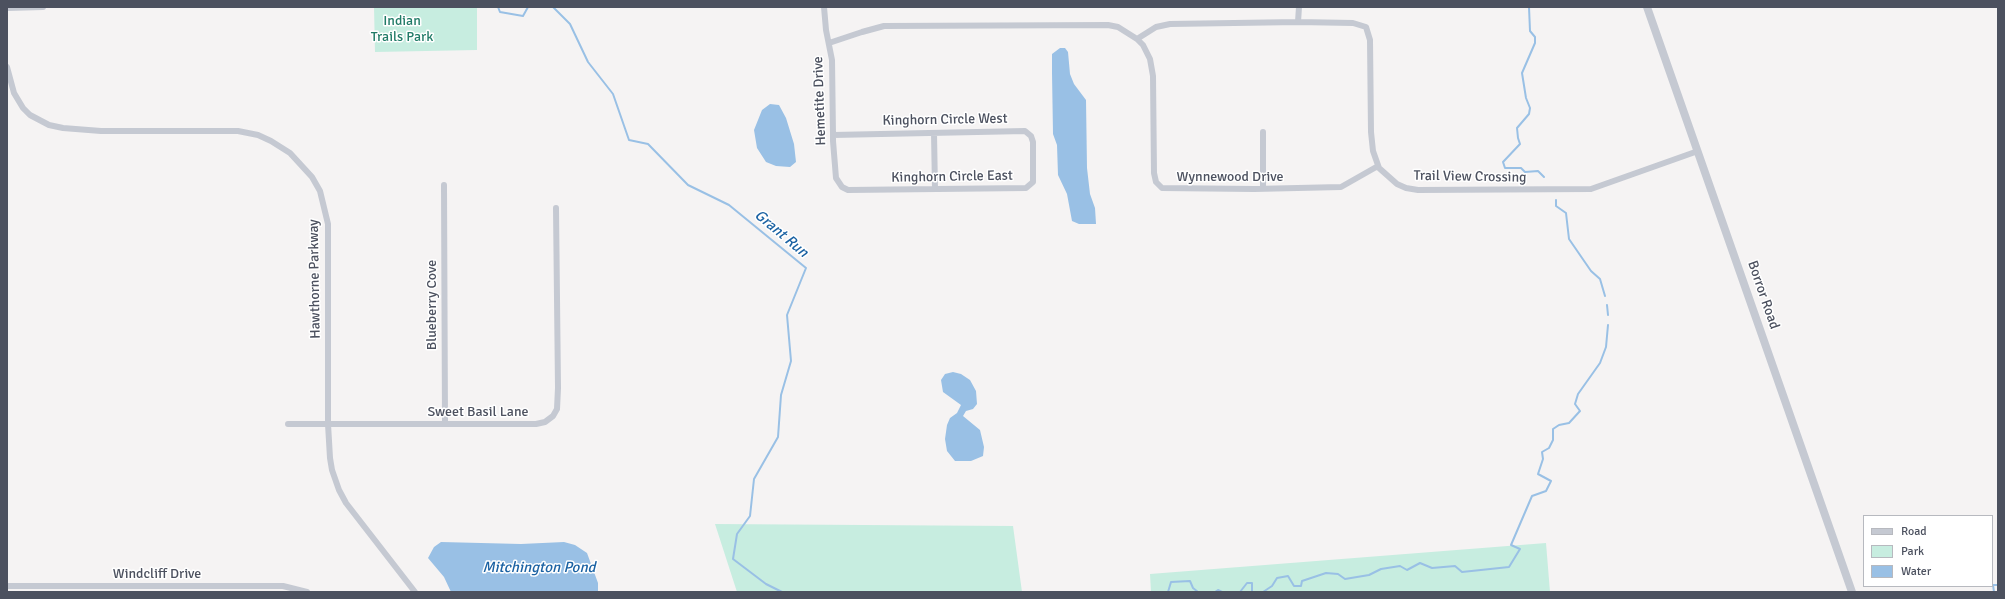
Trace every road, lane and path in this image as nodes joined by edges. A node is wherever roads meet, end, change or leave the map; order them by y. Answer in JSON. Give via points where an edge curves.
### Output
{"nodes":[{"id":1,"x":43,"y":7,"type":"edge"},
{"id":2,"x":824,"y":7,"type":"edge"},
{"id":3,"x":1298,"y":7,"type":"edge"},
{"id":4,"x":1648,"y":7,"type":"edge"},
{"id":5,"x":7,"y":8,"type":"edge"},
{"id":6,"x":1298,"y":22,"type":"junction"},
{"id":7,"x":1137,"y":39,"type":"junction"},
{"id":8,"x":829,"y":43,"type":"junction"},
{"id":9,"x":7,"y":67,"type":"edge"},
{"id":10,"x":1263,"y":132,"type":"dead end"},
{"id":11,"x":934,"y":133,"type":"junction"},
{"id":12,"x":833,"y":134,"type":"junction"},
{"id":13,"x":1698,"y":151,"type":"junction"},
{"id":14,"x":1034,"y":160,"type":"joint"},
{"id":15,"x":1378,"y":166,"type":"junction"},
{"id":16,"x":444,"y":185,"type":"dead end"},
{"id":17,"x":935,"y":189,"type":"junction"},
{"id":18,"x":1263,"y":189,"type":"junction"},
{"id":19,"x":848,"y":190,"type":"joint"},
{"id":20,"x":556,"y":208,"type":"dead end"},
{"id":21,"x":288,"y":424,"type":"dead end"},
{"id":22,"x":328,"y":424,"type":"junction"},
{"id":23,"x":445,"y":424,"type":"junction"},
{"id":24,"x":9,"y":588,"type":"edge"},
{"id":25,"x":307,"y":592,"type":"edge"},
{"id":26,"x":415,"y":592,"type":"edge"},
{"id":27,"x":1852,"y":592,"type":"edge"}],
"edges":[{"from":1,"to":5,"type":"street"},
{"from":2,"to":8,"type":"street","name":"Hemetite Drive"},
{"from":3,"to":6,"type":"street"},
{"from":4,"to":13,"type":"street","name":"Borror Road"},
{"from":6,"to":7,"type":"street","via":[[1170,24],[1156,27]]},
{"from":6,"to":15,"type":"street","via":[[1353,23],[1366,27],[1370,40],[1371,132]]},
{"from":7,"to":8,"type":"street","name":"Wynnewood Drive","via":[[1126,31],[1108,25],[884,26]]},
{"from":7,"to":18,"type":"street","name":"Wynnewood Drive","via":[[1150,59],[1153,76],[1154,173],[1159,186],[1166,189]]},
{"from":8,"to":12,"type":"street","name":"Hemetite Drive","via":[[832,60]]},
{"from":9,"to":22,"type":"street","name":"Hawthorne Parkway","via":[[14,93],[23,108],[37,120],[49,125],[101,131],[238,131],[271,141],[290,153],[301,164],[320,191],[328,224]]},
{"from":10,"to":18,"type":"street"},
{"from":11,"to":12,"type":"street","name":"Kinghorn Circle West"},
{"from":11,"to":14,"type":"street","name":"Kinghorn Circle West","via":[[1025,131],[1031,136]]},
{"from":11,"to":17,"type":"street"},
{"from":12,"to":19,"type":"street","name":"Hemetite Drive","via":[[836,178],[842,188]]},
{"from":13,"to":15,"type":"street","name":"Trail View Crossing","via":[[1602,186],[1577,190],[1418,190],[1397,184]]},
{"from":13,"to":27,"type":"street","name":"Borror Road"},
{"from":14,"to":17,"type":"street","name":"Kinghorn Circle East","via":[[1032,182],[1026,188]]},
{"from":15,"to":18,"type":"street","name":"Wynnewood Drive","via":[[1341,187]]},
{"from":16,"to":23,"type":"street","name":"Blueberry Cove"},
{"from":17,"to":19,"type":"street","name":"Kinghorn Circle East"},
{"from":20,"to":23,"type":"street","name":"Sweet Basil Lane","via":[[557,409],[545,422],[536,424]]},
{"from":21,"to":22,"type":"street","name":"Sweet Basil Lane"},
{"from":22,"to":23,"type":"street","name":"Sweet Basil Lane"},
{"from":22,"to":26,"type":"street","name":"Hawthorne Parkway","via":[[330,458],[339,490]]},
{"from":24,"to":25,"type":"street","name":"Windcliff Drive","via":[[283,586]]}]}
